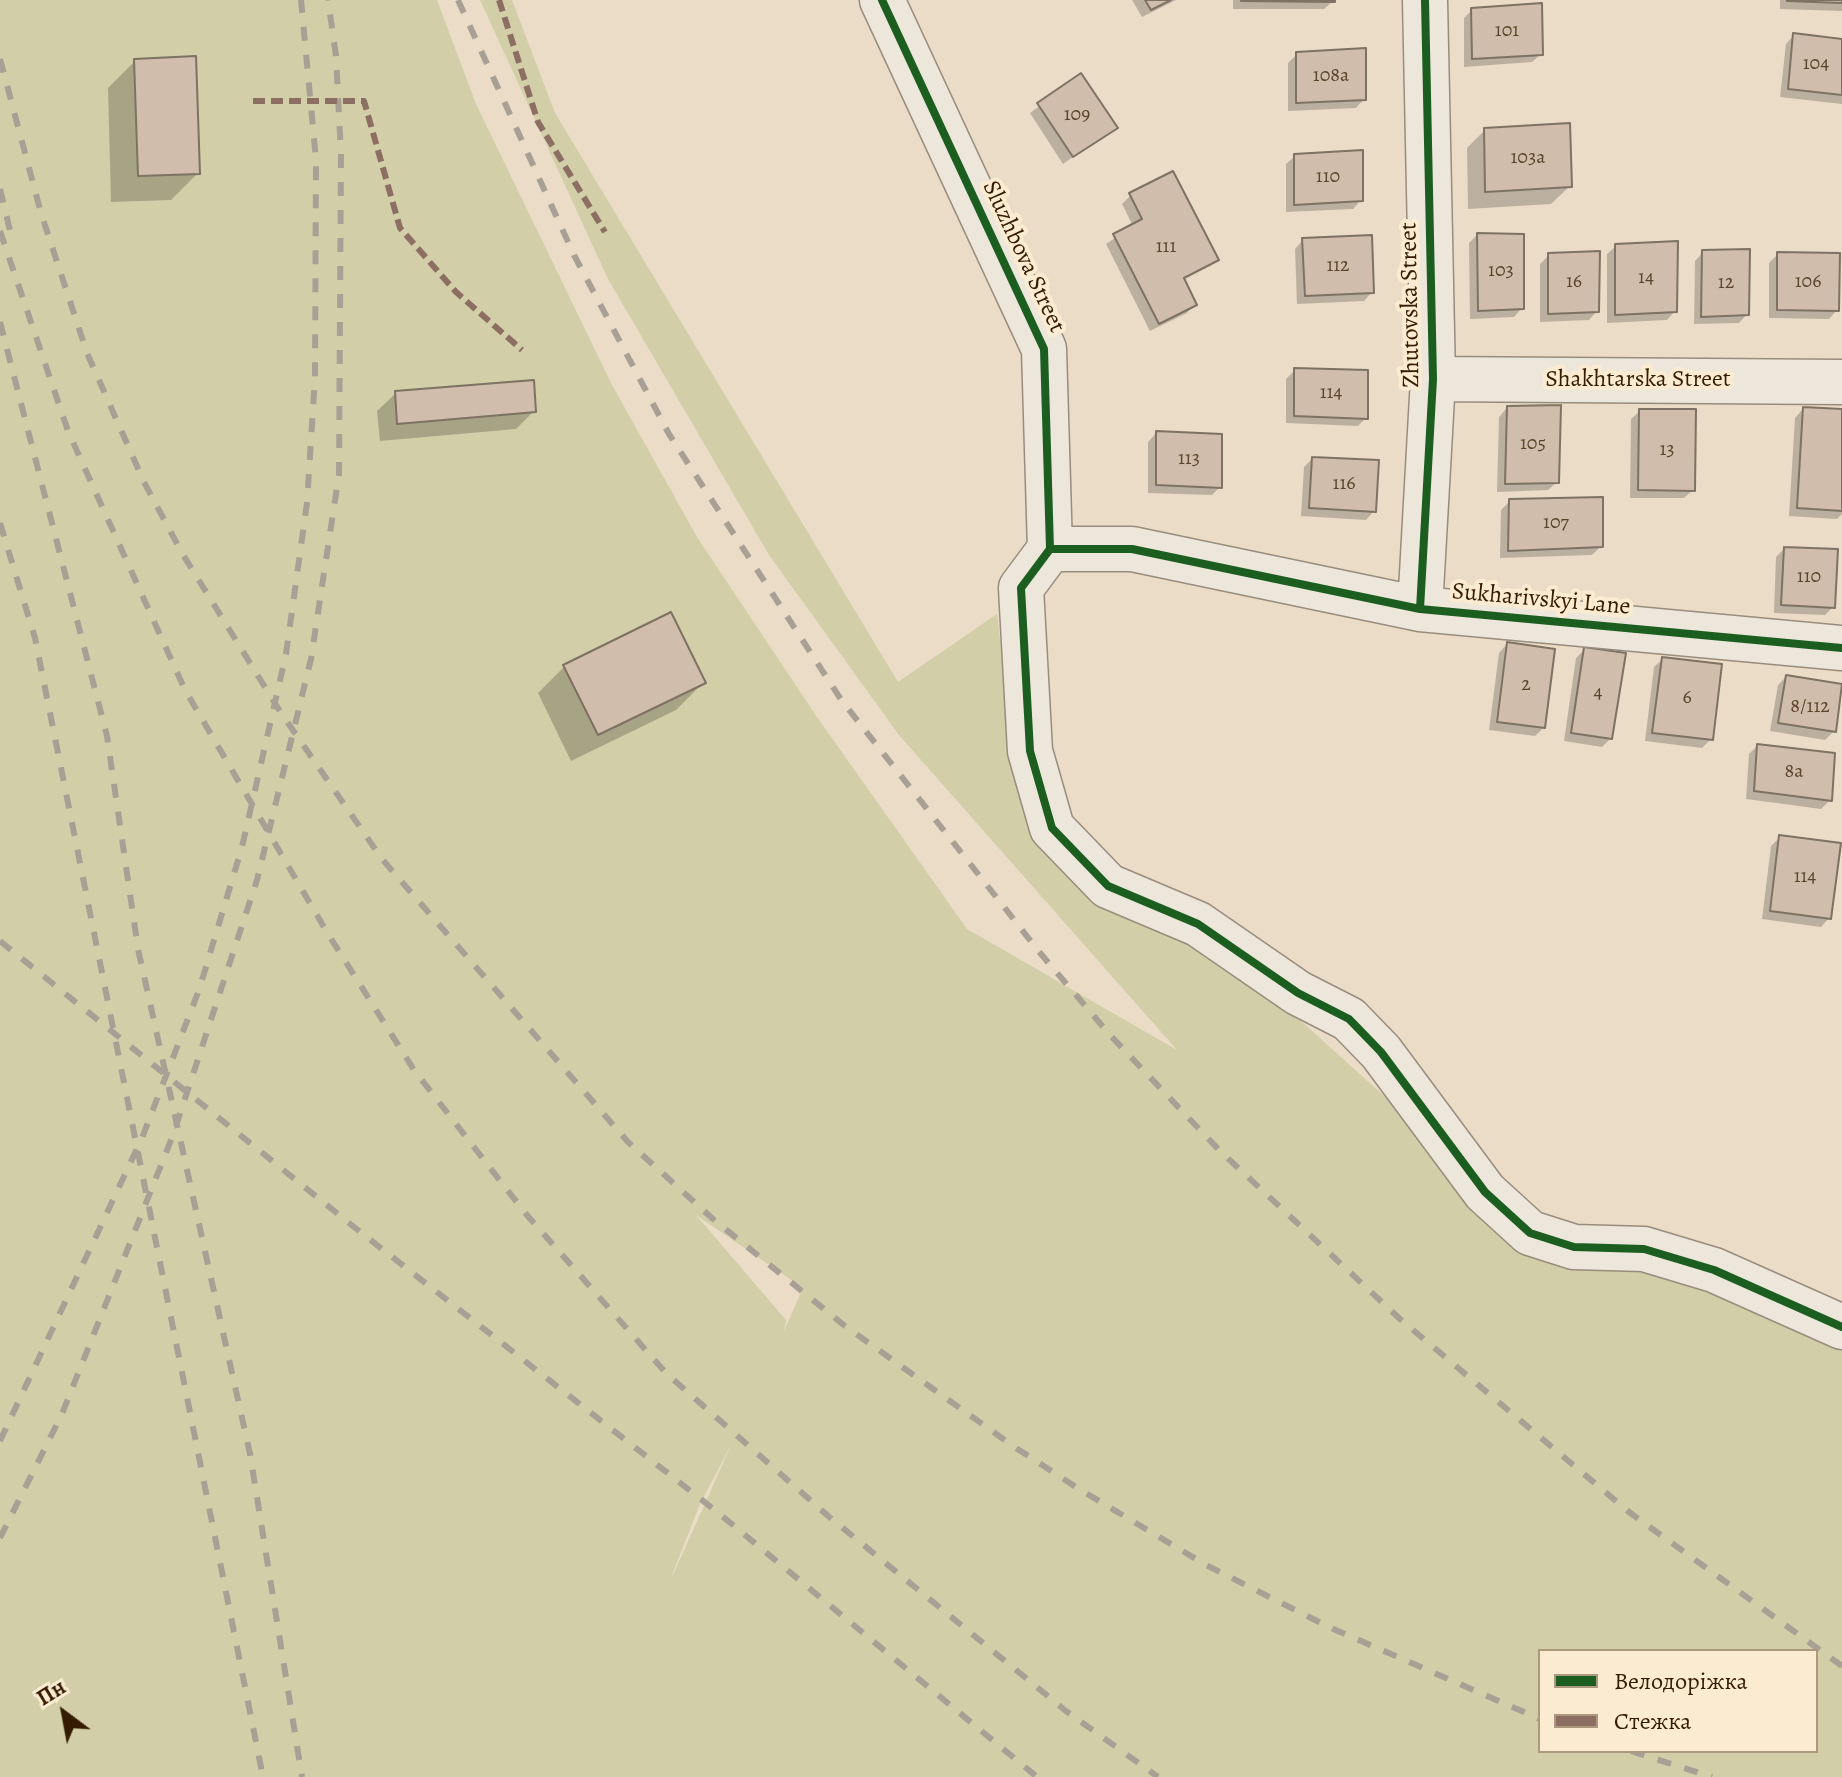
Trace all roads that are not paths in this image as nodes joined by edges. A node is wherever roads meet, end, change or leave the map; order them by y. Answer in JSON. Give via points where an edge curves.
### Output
{"nodes":[{"id":1,"x":882,"y":0,"type":"edge"},
{"id":2,"x":1425,"y":0,"type":"edge"},
{"id":3,"x":1433,"y":379,"type":"junction"},
{"id":4,"x":1842,"y":382,"type":"edge"},
{"id":5,"x":1050,"y":549,"type":"junction"},
{"id":6,"x":1420,"y":609,"type":"junction"},
{"id":7,"x":1842,"y":648,"type":"edge"},
{"id":8,"x":1842,"y":1327,"type":"edge"}],
"edges":[{"from":1,"to":5,"type":"street","name":"Sluzhbova Street","via":[[1044,349]]},
{"from":2,"to":3,"type":"street","name":"Zhutovska Street"},
{"from":3,"to":4,"type":"street","name":"Shakhtarska Street"},
{"from":3,"to":6,"type":"street","name":"Zhutovska Street"},
{"from":5,"to":6,"type":"street","name":"Sukharivskyi Lane","via":[[1132,549]]},
{"from":5,"to":8,"type":"street","via":[[1021,588],[1030,751],[1052,828],[1108,886],[1198,924],[1298,993],[1349,1019],[1381,1052],[1485,1192],[1530,1233],[1574,1247],[1658,1253],[1714,1270]]},
{"from":6,"to":7,"type":"street","name":"Sukharivskyi Lane"}]}
